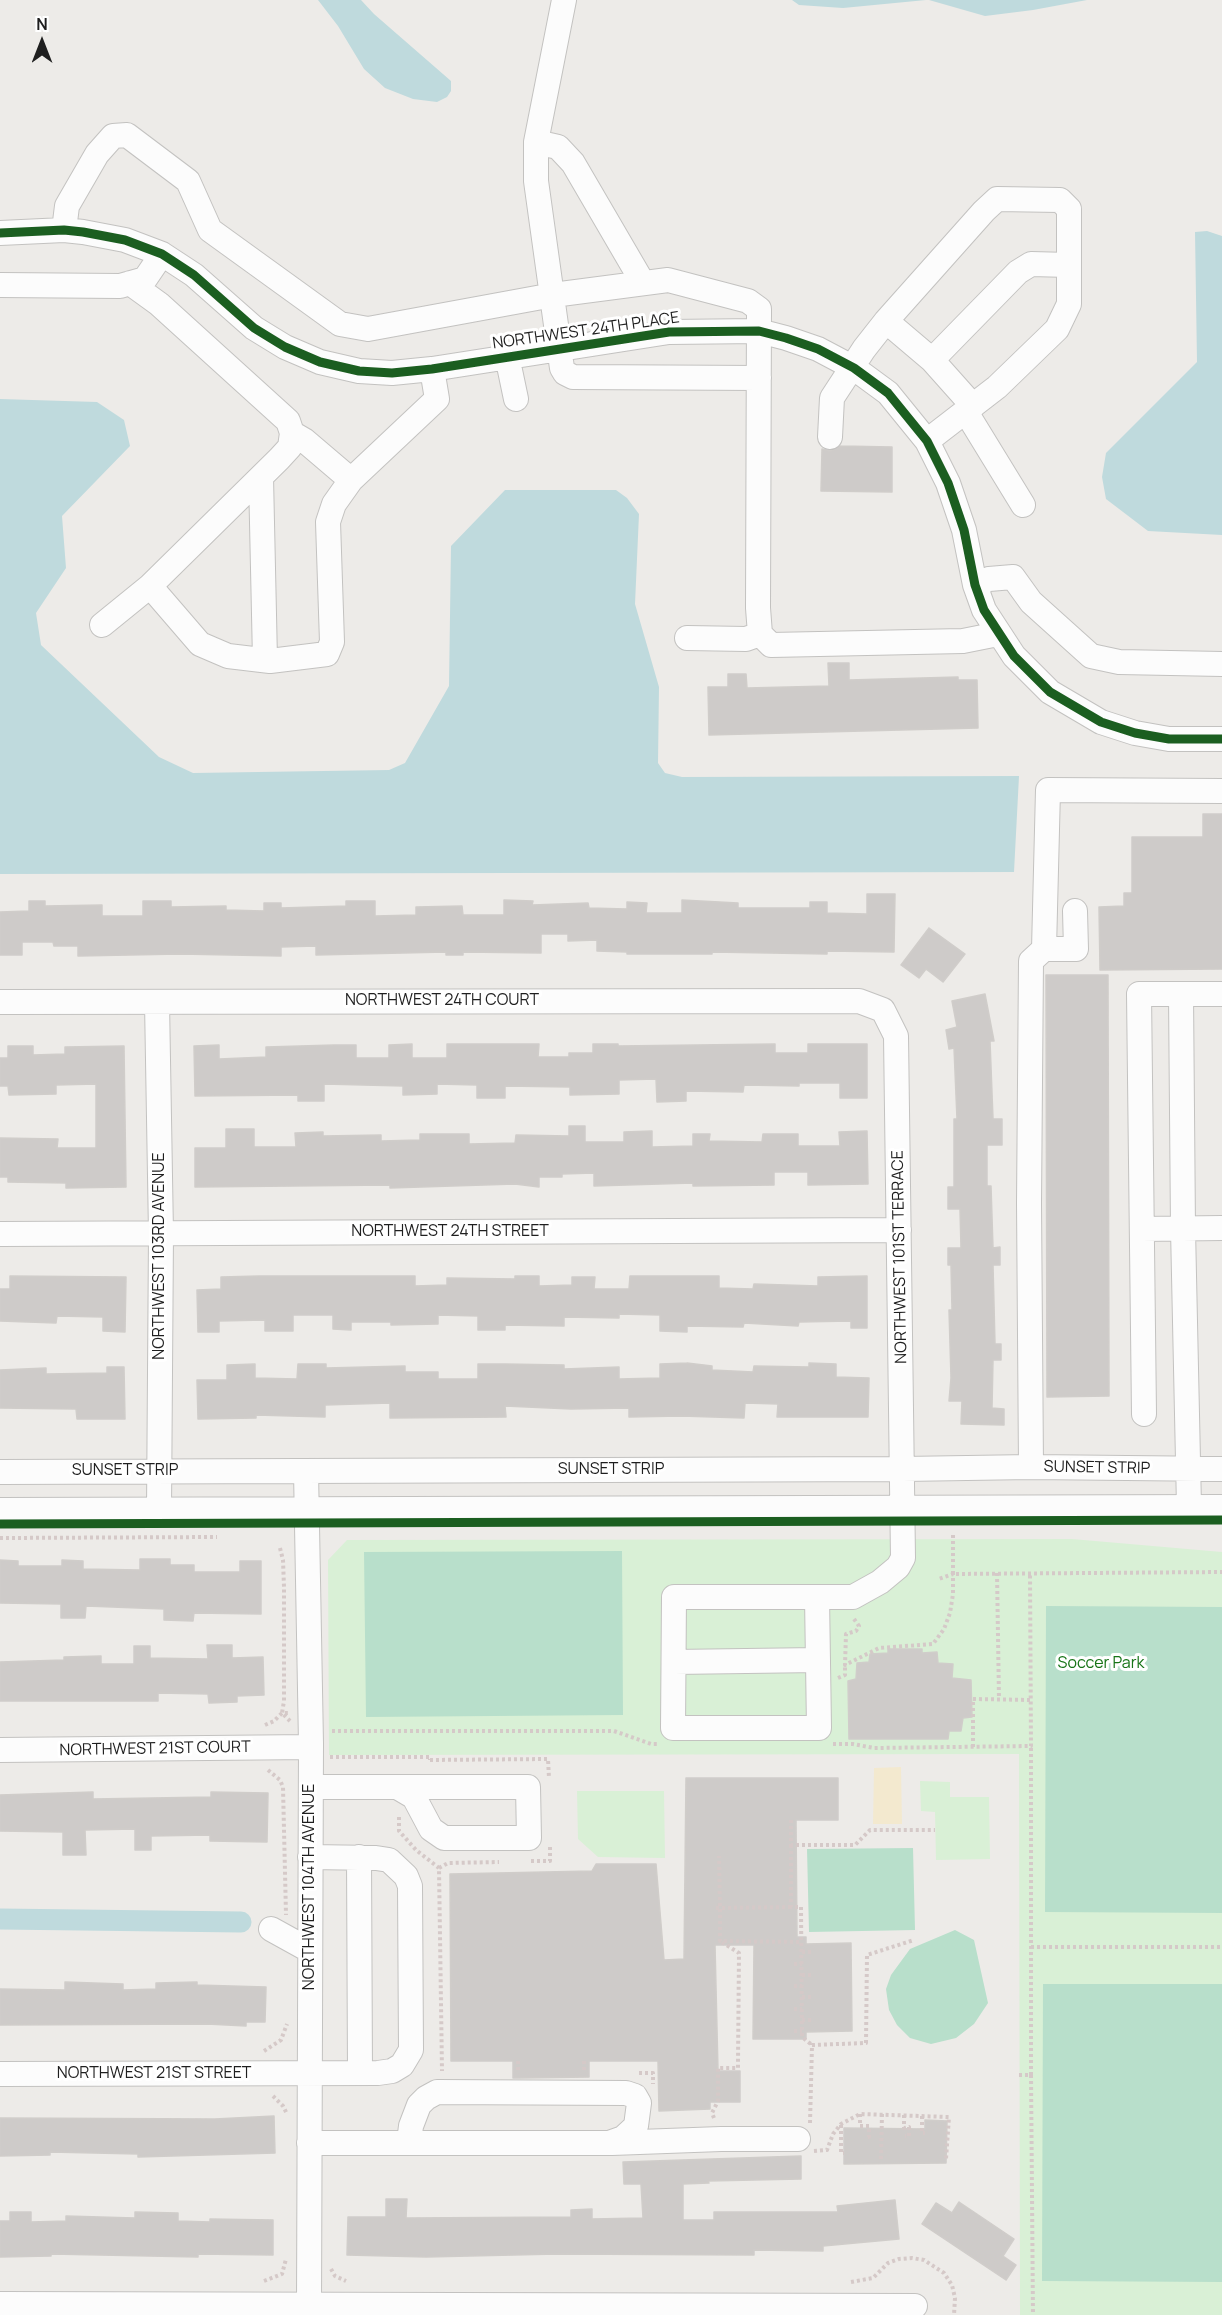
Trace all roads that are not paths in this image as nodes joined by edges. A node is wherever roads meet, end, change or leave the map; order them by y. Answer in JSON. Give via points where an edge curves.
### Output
{"nodes":[{"id":1,"x":564,"y":0,"type":"edge"},
{"id":2,"x":536,"y":142,"type":"junction"},
{"id":3,"x":64,"y":230,"type":"junction"},
{"id":4,"x":0,"y":233,"type":"edge"},
{"id":5,"x":162,"y":254,"type":"junction"},
{"id":6,"x":1069,"y":265,"type":"junction"},
{"id":7,"x":130,"y":283,"type":"junction"},
{"id":8,"x":643,"y":283,"type":"junction"},
{"id":9,"x":0,"y":285,"type":"edge"},
{"id":10,"x":553,"y":295,"type":"junction"},
{"id":11,"x":886,"y":321,"type":"junction"},
{"id":12,"x":759,"y":332,"type":"junction"},
{"id":13,"x":559,"y":348,"type":"junction"},
{"id":14,"x":507,"y":356,"type":"junction"},
{"id":15,"x":932,"y":360,"type":"junction"},
{"id":16,"x":854,"y":368,"type":"junction"},
{"id":17,"x":432,"y":369,"type":"junction"},
{"id":18,"x":759,"y":378,"type":"junction"},
{"id":19,"x":516,"y":399,"type":"dead end"},
{"id":20,"x":969,"y":409,"type":"junction"},
{"id":21,"x":292,"y":433,"type":"junction"},
{"id":22,"x":830,"y":437,"type":"dead end"},
{"id":23,"x":927,"y":441,"type":"junction"},
{"id":24,"x":261,"y":477,"type":"junction"},
{"id":25,"x":351,"y":480,"type":"junction"},
{"id":26,"x":1023,"y":505,"type":"dead end"},
{"id":27,"x":975,"y":585,"type":"junction"},
{"id":28,"x":150,"y":586,"type":"junction"},
{"id":29,"x":102,"y":625,"type":"dead end"},
{"id":30,"x":760,"y":634,"type":"junction"},
{"id":31,"x":998,"y":634,"type":"junction"},
{"id":32,"x":687,"y":638,"type":"dead end"},
{"id":33,"x":265,"y":660,"type":"junction"},
{"id":34,"x":1222,"y":664,"type":"edge"},
{"id":35,"x":1222,"y":739,"type":"edge"},
{"id":36,"x":1222,"y":791,"type":"edge"},
{"id":37,"x":1075,"y":911,"type":"dead end"},
{"id":38,"x":1044,"y":950,"type":"junction"},
{"id":39,"x":1181,"y":994,"type":"junction"},
{"id":40,"x":1222,"y":994,"type":"edge"},
{"id":41,"x":0,"y":1002,"type":"edge"},
{"id":42,"x":157,"y":1002,"type":"junction"},
{"id":43,"x":883,"y":1010,"type":"joint"},
{"id":44,"x":1222,"y":1228,"type":"edge"},
{"id":45,"x":1142,"y":1229,"type":"junction"},
{"id":46,"x":1183,"y":1229,"type":"junction"},
{"id":47,"x":899,"y":1230,"type":"junction"},
{"id":48,"x":0,"y":1234,"type":"edge"},
{"id":49,"x":160,"y":1234,"type":"junction"},
{"id":50,"x":1144,"y":1413,"type":"dead end"},
{"id":51,"x":1031,"y":1467,"type":"junction"},
{"id":52,"x":903,"y":1469,"type":"junction"},
{"id":53,"x":1189,"y":1469,"type":"junction"},
{"id":54,"x":1222,"y":1469,"type":"edge"},
{"id":55,"x":160,"y":1471,"type":"junction"},
{"id":56,"x":306,"y":1471,"type":"junction"},
{"id":57,"x":0,"y":1472,"type":"edge"},
{"id":58,"x":1189,"y":1507,"type":"junction"},
{"id":59,"x":1222,"y":1507,"type":"edge"},
{"id":60,"x":903,"y":1508,"type":"junction"},
{"id":61,"x":0,"y":1510,"type":"edge"},
{"id":62,"x":159,"y":1510,"type":"junction"},
{"id":63,"x":307,"y":1510,"type":"junction"},
{"id":64,"x":817,"y":1597,"type":"junction"},
{"id":65,"x":818,"y":1660,"type":"junction"},
{"id":66,"x":674,"y":1662,"type":"junction"},
{"id":67,"x":0,"y":1750,"type":"edge"},
{"id":68,"x":319,"y":1752,"type":"junction"},
{"id":69,"x":311,"y":1787,"type":"junction"},
{"id":70,"x":397,"y":1787,"type":"junction"},
{"id":71,"x":310,"y":1857,"type":"junction"},
{"id":72,"x":359,"y":1857,"type":"junction"},
{"id":73,"x":279,"y":1933,"type":"road end"},
{"id":74,"x":309,"y":1950,"type":"junction"},
{"id":75,"x":309,"y":2073,"type":"junction"},
{"id":76,"x":360,"y":2073,"type":"junction"},
{"id":77,"x":0,"y":2074,"type":"edge"},
{"id":78,"x":806,"y":2136,"type":"road end"},
{"id":79,"x":409,"y":2142,"type":"junction"},
{"id":80,"x":309,"y":2143,"type":"junction"},
{"id":81,"x":609,"y":2143,"type":"junction"},
{"id":82,"x":0,"y":2304,"type":"edge"},
{"id":83,"x":309,"y":2304,"type":"junction"},
{"id":84,"x":915,"y":2306,"type":"dead end"}],
"edges":[{"from":1,"to":2,"type":"street"},
{"from":2,"to":8,"type":"street","via":[[558,147],[573,163]]},
{"from":2,"to":10,"type":"street","via":[[536,181]]},
{"from":3,"to":4,"type":"street","name":"NORTHWEST 24TH PLACE"},
{"from":3,"to":5,"type":"street","name":"NORTHWEST 24TH PLACE","via":[[125,240]]},
{"from":3,"to":10,"type":"street","via":[[67,206],[97,154],[113,136],[127,135],[188,181],[210,230],[340,324],[368,329]]},
{"from":5,"to":7,"type":"street","via":[[145,279]]},
{"from":5,"to":17,"type":"street","name":"NORTHWEST 24TH PLACE","via":[[194,275],[254,328],[320,362],[359,371]]},
{"from":6,"to":11,"type":"street","via":[[1069,209],[1060,201],[997,199]]},
{"from":6,"to":15,"type":"street","via":[[1031,264],[1018,272]]},
{"from":6,"to":20,"type":"street","via":[[1069,304],[1057,329]]},
{"from":7,"to":9,"type":"street"},
{"from":7,"to":21,"type":"street","via":[[159,304],[288,421]]},
{"from":8,"to":10,"type":"street"},
{"from":8,"to":12,"type":"street","via":[[668,280],[748,300],[759,309]]},
{"from":10,"to":13,"type":"street"},
{"from":11,"to":15,"type":"street"},
{"from":11,"to":16,"type":"street"},
{"from":12,"to":13,"type":"street","name":"NORTHWEST 24TH PLACE","via":[[669,333]]},
{"from":12,"to":16,"type":"street","name":"NORTHWEST 24TH PLACE","via":[[818,349]]},
{"from":12,"to":18,"type":"street"},
{"from":13,"to":14,"type":"street","name":"NORTHWEST 24TH PLACE"},
{"from":13,"to":18,"type":"street","via":[[562,368],[573,377]]},
{"from":14,"to":17,"type":"street","name":"NORTHWEST 24TH PLACE"},
{"from":14,"to":19,"type":"street"},
{"from":15,"to":20,"type":"street"},
{"from":16,"to":22,"type":"street","via":[[832,398]]},
{"from":16,"to":23,"type":"street","name":"NORTHWEST 24TH PLACE","via":[[888,393]]},
{"from":17,"to":25,"type":"street","via":[[436,399]]},
{"from":18,"to":30,"type":"street"},
{"from":20,"to":23,"type":"street"},
{"from":20,"to":26,"type":"street"},
{"from":21,"to":24,"type":"street","via":[[290,447]]},
{"from":21,"to":25,"type":"street"},
{"from":23,"to":27,"type":"street","name":"NORTHWEST 24TH PLACE","via":[[951,492]]},
{"from":24,"to":28,"type":"street"},
{"from":24,"to":33,"type":"street"},
{"from":25,"to":33,"type":"street","via":[[334,504],[328,522],[332,642],[327,654]]},
{"from":27,"to":31,"type":"street","name":"NORTHWEST 24TH PLACE"},
{"from":27,"to":34,"type":"street","via":[[1013,577],[1031,602],[1091,656],[1119,662]]},
{"from":28,"to":29,"type":"street"},
{"from":28,"to":33,"type":"street","via":[[200,644],[228,656]]},
{"from":30,"to":31,"type":"street","via":[[771,645],[963,641]]},
{"from":30,"to":32,"type":"street","via":[[746,639]]},
{"from":31,"to":35,"type":"street","name":"NORTHWEST 24TH PLACE","via":[[1050,692],[1101,722],[1169,739]]},
{"from":36,"to":38,"type":"street","via":[[1048,790]]},
{"from":37,"to":38,"type":"street","via":[[1076,950]]},
{"from":38,"to":51,"type":"street","via":[[1031,961]]},
{"from":39,"to":40,"type":"street"},
{"from":39,"to":45,"type":"street","via":[[1140,994]]},
{"from":39,"to":46,"type":"street"},
{"from":41,"to":42,"type":"street","name":"NORTHWEST 24TH COURT"},
{"from":42,"to":43,"type":"street","name":"NORTHWEST 24TH COURT","via":[[859,1001]]},
{"from":42,"to":49,"type":"street","name":"NORTHWEST 103RD AVENUE"},
{"from":43,"to":47,"type":"street","name":"NORTHWEST 101ST TERRACE","via":[[896,1036]]},
{"from":44,"to":46,"type":"street"},
{"from":45,"to":46,"type":"street"},
{"from":45,"to":50,"type":"street"},
{"from":46,"to":53,"type":"street"},
{"from":47,"to":49,"type":"street","name":"NORTHWEST 24TH STREET"},
{"from":47,"to":52,"type":"street","name":"NORTHWEST 101ST TERRACE"},
{"from":48,"to":49,"type":"street","name":"NORTHWEST 24TH STREET"},
{"from":49,"to":55,"type":"street","name":"NORTHWEST 103RD AVENUE"},
{"from":51,"to":52,"type":"street","name":"SUNSET STRIP"},
{"from":51,"to":53,"type":"street","name":"SUNSET STRIP"},
{"from":52,"to":56,"type":"street","name":"SUNSET STRIP"},
{"from":52,"to":60,"type":"street","name":"NORTHWEST 101ST TERRACE"},
{"from":53,"to":54,"type":"street","name":"SUNSET STRIP"},
{"from":53,"to":58,"type":"street"},
{"from":55,"to":56,"type":"street","name":"SUNSET STRIP"},
{"from":55,"to":57,"type":"street","name":"SUNSET STRIP"},
{"from":55,"to":62,"type":"street","name":"NORTHWEST 103RD AVENUE"},
{"from":56,"to":63,"type":"street","name":"NORTHWEST 104TH AVENUE"},
{"from":58,"to":59,"type":"street"},
{"from":58,"to":60,"type":"street"},
{"from":60,"to":63,"type":"street"},
{"from":60,"to":64,"type":"street","name":"NORTHWEST 101ST TERRACE","via":[[903,1558],[898,1567],[853,1597]]},
{"from":61,"to":62,"type":"street"},
{"from":62,"to":63,"type":"street"},
{"from":63,"to":68,"type":"street","name":"NORTHWEST 104TH AVENUE"},
{"from":64,"to":65,"type":"street"},
{"from":64,"to":66,"type":"street","via":[[674,1597]]},
{"from":65,"to":66,"type":"street"},
{"from":65,"to":66,"type":"street","via":[[819,1728],[673,1728]]},
{"from":67,"to":68,"type":"street","name":"NORTHWEST 21ST COURT"},
{"from":68,"to":69,"type":"street","name":"NORTHWEST 104TH AVENUE"},
{"from":69,"to":70,"type":"street"},
{"from":69,"to":71,"type":"street","name":"NORTHWEST 104TH AVENUE"},
{"from":70,"to":70,"type":"street","via":[[528,1787],[529,1838],[444,1838],[431,1829],[414,1797]]},
{"from":71,"to":72,"type":"street","name":"NORTHWEST 21ST STREET"},
{"from":71,"to":74,"type":"street","name":"NORTHWEST 104TH AVENUE"},
{"from":72,"to":76,"type":"street"},
{"from":72,"to":76,"type":"street","name":"NORTHWEST 21ST STREET","via":[[389,1860],[406,1876],[410,1886],[411,2050],[402,2066],[392,2071]]},
{"from":73,"to":74,"type":"street"},
{"from":74,"to":75,"type":"street","name":"NORTHWEST 104TH AVENUE"},
{"from":75,"to":76,"type":"street","name":"NORTHWEST 21ST STREET"},
{"from":75,"to":77,"type":"street","name":"NORTHWEST 21ST STREET"},
{"from":75,"to":80,"type":"street","name":"NORTHWEST 104TH AVENUE"},
{"from":78,"to":81,"type":"street"},
{"from":79,"to":80,"type":"street"},
{"from":79,"to":81,"type":"street"},
{"from":79,"to":81,"type":"street","via":[[419,2105],[437,2092],[635,2096],[639,2103],[636,2126]]},
{"from":80,"to":83,"type":"street","name":"NORTHWEST 104TH AVENUE"},
{"from":82,"to":83,"type":"street"},
{"from":83,"to":84,"type":"street"}]}
